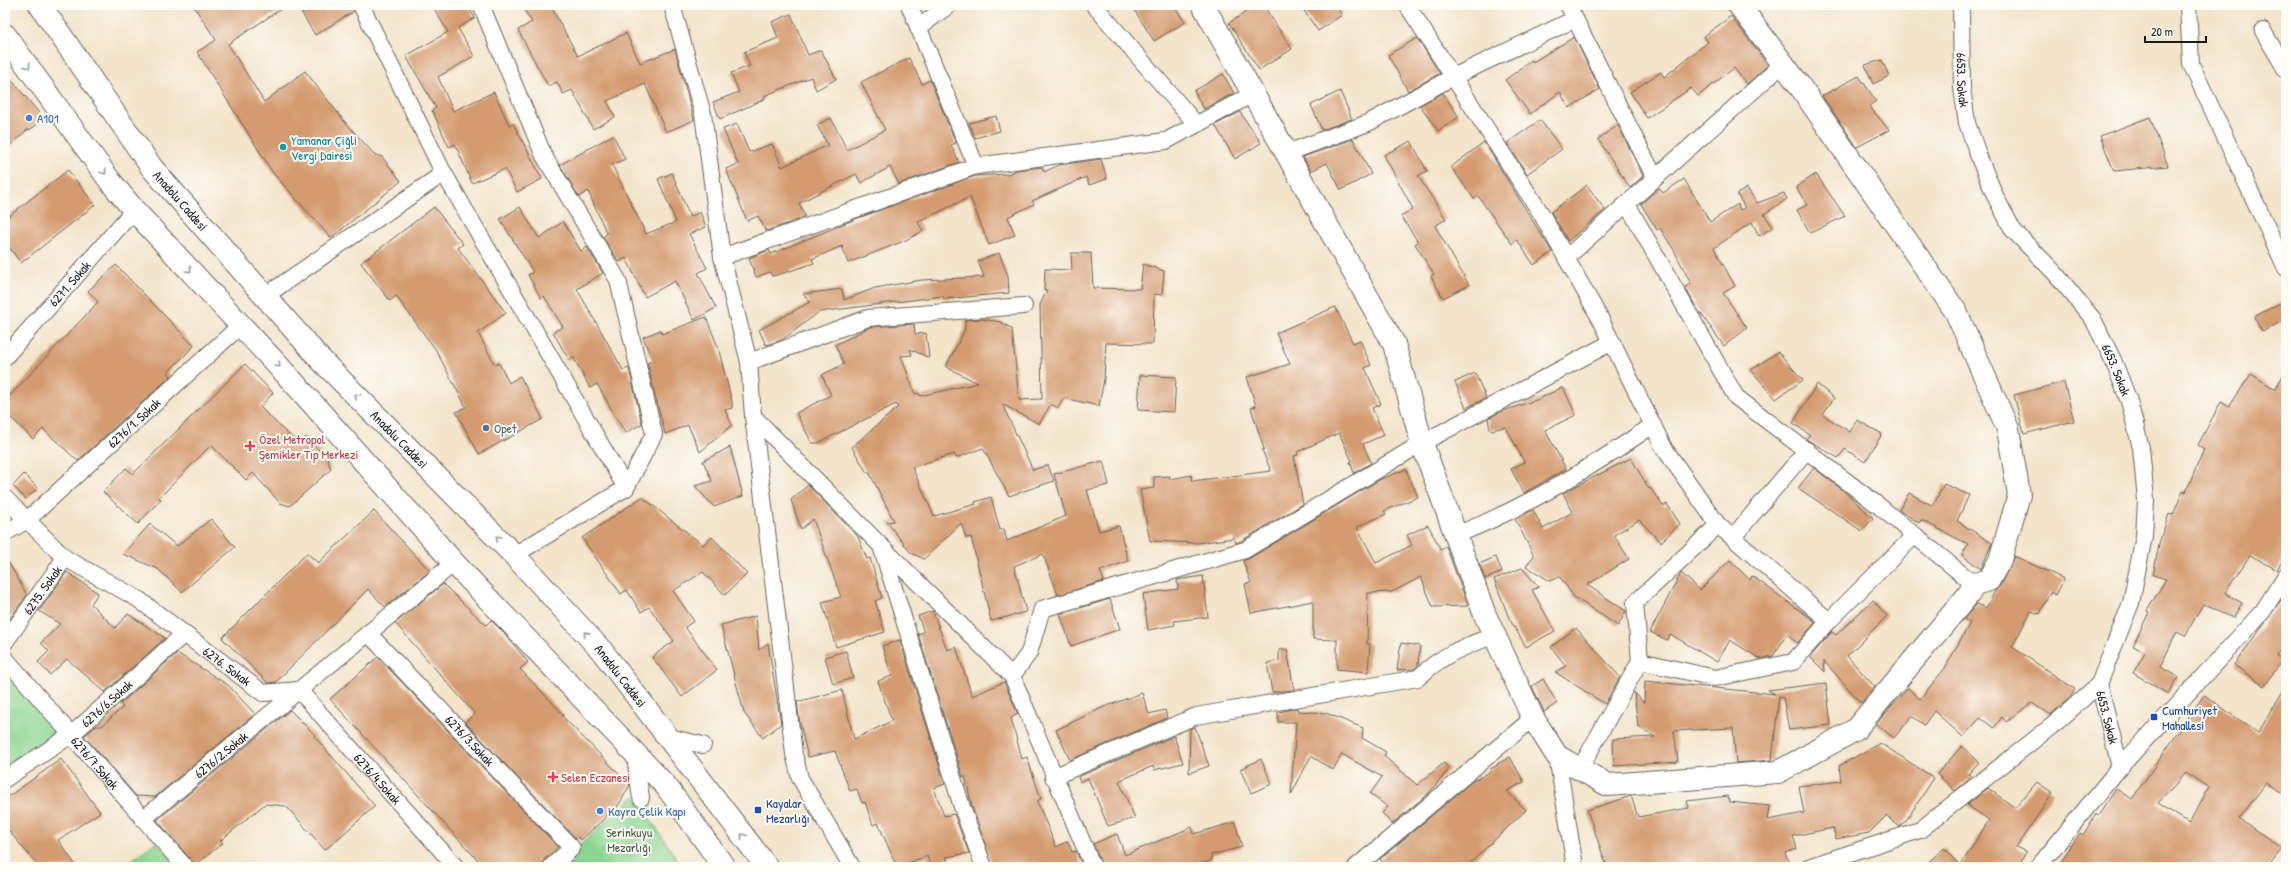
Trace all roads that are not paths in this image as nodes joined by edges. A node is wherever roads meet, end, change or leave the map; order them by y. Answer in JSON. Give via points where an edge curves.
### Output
{"nodes":[{"id":1,"x":40,"y":5,"type":"edge"},
{"id":2,"x":361,"y":5,"type":"edge"},
{"id":3,"x":481,"y":5,"type":"edge"},
{"id":4,"x":672,"y":5,"type":"edge"},
{"id":5,"x":909,"y":5,"type":"edge"},
{"id":6,"x":949,"y":5,"type":"edge"},
{"id":7,"x":1094,"y":5,"type":"edge"},
{"id":8,"x":1203,"y":5,"type":"edge"},
{"id":9,"x":1407,"y":5,"type":"edge"},
{"id":10,"x":1739,"y":5,"type":"edge"},
{"id":11,"x":1961,"y":5,"type":"edge"},
{"id":12,"x":2188,"y":5,"type":"edge"},
{"id":13,"x":1572,"y":12,"type":"edge"},
{"id":14,"x":918,"y":28,"type":"junction"},
{"id":15,"x":2263,"y":31,"type":"dead end"},
{"id":16,"x":5,"y":35,"type":"edge"},
{"id":17,"x":1783,"y":64,"type":"junction"},
{"id":18,"x":2286,"y":70,"type":"edge"},
{"id":19,"x":1453,"y":77,"type":"junction"},
{"id":20,"x":1253,"y":94,"type":"junction"},
{"id":21,"x":1196,"y":124,"type":"junction"},
{"id":22,"x":1287,"y":153,"type":"junction"},
{"id":23,"x":976,"y":166,"type":"junction"},
{"id":24,"x":444,"y":173,"type":"junction"},
{"id":25,"x":1655,"y":178,"type":"junction"},
{"id":26,"x":1627,"y":204,"type":"junction"},
{"id":27,"x":134,"y":210,"type":"junction"},
{"id":28,"x":722,"y":257,"type":"junction"},
{"id":29,"x":1566,"y":258,"type":"junction"},
{"id":30,"x":2286,"y":268,"type":"edge"},
{"id":31,"x":265,"y":296,"type":"junction"},
{"id":32,"x":1024,"y":306,"type":"dead end"},
{"id":33,"x":241,"y":325,"type":"junction"},
{"id":34,"x":1612,"y":342,"type":"junction"},
{"id":35,"x":5,"y":356,"type":"edge"},
{"id":36,"x":749,"y":362,"type":"junction"},
{"id":37,"x":753,"y":416,"type":"junction"},
{"id":38,"x":1653,"y":425,"type":"junction"},
{"id":39,"x":1422,"y":443,"type":"junction"},
{"id":40,"x":1807,"y":450,"type":"junction"},
{"id":41,"x":626,"y":488,"type":"junction"},
{"id":42,"x":5,"y":498,"type":"edge"},
{"id":43,"x":26,"y":521,"type":"junction"},
{"id":44,"x":1718,"y":525,"type":"junction"},
{"id":45,"x":5,"y":533,"type":"edge"},
{"id":46,"x":1456,"y":535,"type":"junction"},
{"id":47,"x":1915,"y":535,"type":"junction"},
{"id":48,"x":1733,"y":538,"type":"junction"},
{"id":49,"x":881,"y":546,"type":"junction"},
{"id":50,"x":514,"y":555,"type":"junction"},
{"id":51,"x":65,"y":558,"type":"junction"},
{"id":52,"x":454,"y":563,"type":"junction"},
{"id":53,"x":2286,"y":575,"type":"edge"},
{"id":54,"x":1974,"y":584,"type":"junction"},
{"id":55,"x":1829,"y":620,"type":"junction"},
{"id":56,"x":368,"y":633,"type":"junction"},
{"id":57,"x":184,"y":634,"type":"junction"},
{"id":58,"x":1495,"y":635,"type":"junction"},
{"id":59,"x":5,"y":642,"type":"edge"},
{"id":60,"x":5,"y":658,"type":"edge"},
{"id":61,"x":1640,"y":661,"type":"junction"},
{"id":62,"x":1012,"y":676,"type":"junction"},
{"id":63,"x":2099,"y":684,"type":"junction"},
{"id":64,"x":299,"y":690,"type":"junction"},
{"id":65,"x":1533,"y":718,"type":"junction"},
{"id":66,"x":71,"y":735,"type":"junction"},
{"id":67,"x":668,"y":737,"type":"junction"},
{"id":68,"x":703,"y":746,"type":"dead end"},
{"id":69,"x":634,"y":750,"type":"junction"},
{"id":70,"x":1557,"y":756,"type":"junction"},
{"id":71,"x":2120,"y":767,"type":"junction"},
{"id":72,"x":1580,"y":769,"type":"junction"},
{"id":73,"x":1053,"y":777,"type":"junction"},
{"id":74,"x":5,"y":779,"type":"edge"},
{"id":75,"x":641,"y":798,"type":"dead end"},
{"id":76,"x":143,"y":819,"type":"junction"},
{"id":77,"x":185,"y":867,"type":"edge"},
{"id":78,"x":456,"y":867,"type":"edge"},
{"id":79,"x":551,"y":867,"type":"edge"},
{"id":80,"x":724,"y":867,"type":"edge"},
{"id":81,"x":766,"y":867,"type":"edge"},
{"id":82,"x":852,"y":867,"type":"edge"},
{"id":83,"x":984,"y":867,"type":"edge"},
{"id":84,"x":1093,"y":867,"type":"edge"},
{"id":85,"x":1356,"y":867,"type":"edge"},
{"id":86,"x":1575,"y":867,"type":"edge"},
{"id":87,"x":1808,"y":867,"type":"edge"},
{"id":88,"x":2038,"y":867,"type":"edge"}],
"edges":[{"from":1,"to":31,"type":"main road","name":"Anadolu Caddesi","via":[[152,168]]},
{"from":2,"to":24,"type":"street"},
{"from":3,"to":41,"type":"street","via":[[544,156],[618,280],[654,434]]},
{"from":4,"to":28,"type":"street","via":[[703,114]]},
{"from":5,"to":14,"type":"street"},
{"from":6,"to":14,"type":"street"},
{"from":7,"to":21,"type":"street"},
{"from":8,"to":20,"type":"main road"},
{"from":9,"to":19,"type":"street"},
{"from":10,"to":17,"type":"main road"},
{"from":11,"to":63,"type":"street","name":"6653. Sokak","via":[[1962,88],[1967,124],[1980,160],[2013,230],[2055,273],[2093,319],[2129,401],[2141,448],[2146,500],[2144,536],[2131,603]]},
{"from":12,"to":30,"type":"street","via":[[2191,64]]},
{"from":13,"to":19,"type":"street"},
{"from":13,"to":25,"type":"street"},
{"from":14,"to":23,"type":"street"},
{"from":15,"to":18,"type":"street"},
{"from":16,"to":27,"type":"main road","one_way":true,"via":[[110,181]]},
{"from":17,"to":25,"type":"street"},
{"from":17,"to":54,"type":"main road","via":[[1956,312],[2008,429],[2019,495],[2000,560],[1989,580]]},
{"from":19,"to":22,"type":"street","via":[[1368,123]]},
{"from":19,"to":29,"type":"street","via":[[1542,215]]},
{"from":20,"to":21,"type":"street"},
{"from":20,"to":22,"type":"main road"},
{"from":21,"to":23,"type":"street","via":[[1166,141]]},
{"from":22,"to":39,"type":"main road","via":[[1394,344]]},
{"from":23,"to":28,"type":"street"},
{"from":24,"to":31,"type":"street"},
{"from":24,"to":41,"type":"street"},
{"from":25,"to":26,"type":"street"},
{"from":26,"to":29,"type":"street"},
{"from":26,"to":40,"type":"street","via":[[1736,397]]},
{"from":27,"to":33,"type":"main road","one_way":true},
{"from":27,"to":35,"type":"street","name":"6271. Sokak"},
{"from":28,"to":36,"type":"street"},
{"from":29,"to":34,"type":"street"},
{"from":50,"to":31,"type":"main road","name":"Anadolu Caddesi","one_way":true,"via":[[321,360]]},
{"from":32,"to":36,"type":"street","via":[[868,318]]},
{"from":33,"to":43,"type":"street","name":"6276/1. Sokak"},
{"from":33,"to":52,"type":"main road","one_way":true},
{"from":34,"to":38,"type":"street"},
{"from":34,"to":39,"type":"street"},
{"from":36,"to":37,"type":"street"},
{"from":37,"to":49,"type":"street"},
{"from":37,"to":82,"type":"street","via":[[794,754],[800,778]]},
{"from":38,"to":44,"type":"street","via":[[1664,448]]},
{"from":38,"to":46,"type":"street","via":[[1551,491],[1491,522]]},
{"from":39,"to":46,"type":"main road"},
{"from":39,"to":62,"type":"street","via":[[1245,550],[1042,609],[1029,653]]},
{"from":40,"to":47,"type":"street"},
{"from":40,"to":48,"type":"street"},
{"from":41,"to":50,"type":"street"},
{"from":42,"to":43,"type":"street","name":"6276. Sokak"},
{"from":43,"to":45,"type":"street","name":"6276/1. Sokak"},
{"from":43,"to":51,"type":"street","name":"6276. Sokak"},
{"from":44,"to":48,"type":"street"},
{"from":44,"to":61,"type":"street","via":[[1635,603]]},
{"from":46,"to":58,"type":"main road"},
{"from":47,"to":54,"type":"street"},
{"from":47,"to":55,"type":"street"},
{"from":48,"to":55,"type":"street"},
{"from":49,"to":62,"type":"street"},
{"from":49,"to":83,"type":"street","via":[[963,810]]},
{"from":67,"to":50,"type":"main road","name":"Anadolu Caddesi","one_way":true,"via":[[602,651]]},
{"from":51,"to":57,"type":"street","name":"6276. Sokak","via":[[138,599]]},
{"from":51,"to":59,"type":"street","name":"6275. Sokak"},
{"from":52,"to":56,"type":"street"},
{"from":52,"to":69,"type":"main road"},
{"from":53,"to":71,"type":"street","via":[[2263,611]]},
{"from":54,"to":72,"type":"main road","via":[[1969,594],[1855,730],[1778,772],[1608,785]]},
{"from":55,"to":61,"type":"street","via":[[1793,662],[1715,678]]},
{"from":56,"to":64,"type":"street"},
{"from":56,"to":79,"type":"street","name":"6276/3.Sokak","via":[[572,848]]},
{"from":57,"to":64,"type":"street","name":"6276. Sokak","via":[[263,693]]},
{"from":57,"to":66,"type":"street","name":"6276/6.Sokak"},
{"from":58,"to":65,"type":"main road"},
{"from":58,"to":73,"type":"street","via":[[1454,650],[1435,662],[1418,678],[1196,716]]},
{"from":60,"to":66,"type":"street","name":"6276/7.Sokak"},
{"from":61,"to":72,"type":"street"},
{"from":62,"to":73,"type":"street"},
{"from":63,"to":71,"type":"street","name":"6653. Sokak"},
{"from":63,"to":87,"type":"street","via":[[2058,721],[1920,830]]},
{"from":64,"to":76,"type":"street","name":"6276/2.Sokak"},
{"from":64,"to":78,"type":"street","name":"6276/4.Sokak"},
{"from":65,"to":70,"type":"main road"},
{"from":65,"to":85,"type":"street"},
{"from":66,"to":74,"type":"street","name":"6276/6.Sokak"},
{"from":66,"to":76,"type":"street","name":"6276/7.Sokak"},
{"from":67,"to":68,"type":"street"},
{"from":81,"to":67,"type":"main road","name":"Anadolu Caddesi","one_way":true},
{"from":69,"to":75,"type":"street"},
{"from":69,"to":80,"type":"main road","via":[[666,786]]},
{"from":70,"to":72,"type":"main road"},
{"from":70,"to":86,"type":"street"},
{"from":71,"to":88,"type":"street"},
{"from":73,"to":84,"type":"street"},
{"from":76,"to":77,"type":"street","name":"6276/7.Sokak"}]}
